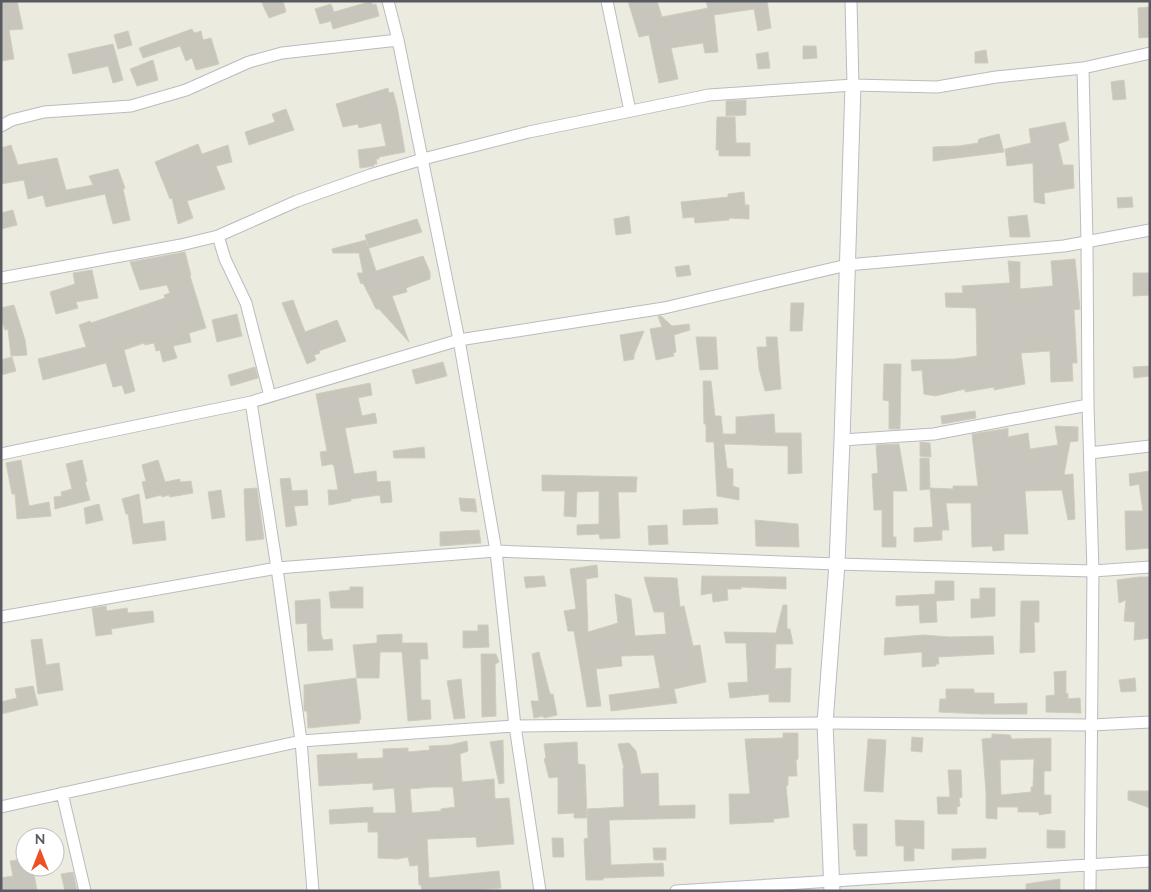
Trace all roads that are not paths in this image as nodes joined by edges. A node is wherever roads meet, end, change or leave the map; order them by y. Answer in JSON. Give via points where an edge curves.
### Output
{"nodes":[{"id":1,"x":388,"y":1,"type":"edge"},
{"id":2,"x":607,"y":1,"type":"edge"},
{"id":3,"x":851,"y":1,"type":"edge"},
{"id":4,"x":398,"y":40,"type":"junction"},
{"id":5,"x":1150,"y":53,"type":"edge"},
{"id":6,"x":1082,"y":68,"type":"junction"},
{"id":7,"x":854,"y":84,"type":"junction"},
{"id":8,"x":630,"y":111,"type":"junction"},
{"id":9,"x":1,"y":126,"type":"edge"},
{"id":10,"x":423,"y":159,"type":"junction"},
{"id":11,"x":1150,"y":230,"type":"edge"},
{"id":12,"x":218,"y":236,"type":"junction"},
{"id":13,"x":1087,"y":241,"type":"junction"},
{"id":14,"x":847,"y":265,"type":"junction"},
{"id":15,"x":1,"y":278,"type":"edge"},
{"id":16,"x":459,"y":340,"type":"junction"},
{"id":17,"x":270,"y":396,"type":"junction"},
{"id":18,"x":251,"y":402,"type":"junction"},
{"id":19,"x":1088,"y":405,"type":"junction"},
{"id":20,"x":842,"y":440,"type":"junction"},
{"id":21,"x":1150,"y":446,"type":"edge"},
{"id":22,"x":1090,"y":453,"type":"junction"},
{"id":23,"x":1,"y":454,"type":"edge"},
{"id":24,"x":496,"y":551,"type":"junction"},
{"id":25,"x":837,"y":564,"type":"junction"},
{"id":26,"x":1150,"y":567,"type":"edge"},
{"id":27,"x":277,"y":568,"type":"junction"},
{"id":28,"x":1093,"y":571,"type":"junction"},
{"id":29,"x":1,"y":617,"type":"edge"},
{"id":30,"x":1150,"y":722,"type":"edge"},
{"id":31,"x":826,"y":723,"type":"junction"},
{"id":32,"x":1092,"y":725,"type":"junction"},
{"id":33,"x":515,"y":726,"type":"junction"},
{"id":34,"x":301,"y":742,"type":"junction"},
{"id":35,"x":62,"y":793,"type":"junction"},
{"id":36,"x":1,"y":807,"type":"edge"},
{"id":37,"x":1150,"y":861,"type":"edge"},
{"id":38,"x":1089,"y":864,"type":"junction"},
{"id":39,"x":831,"y":885,"type":"edge"},
{"id":40,"x":85,"y":891,"type":"edge"},
{"id":41,"x":313,"y":891,"type":"edge"},
{"id":42,"x":540,"y":891,"type":"edge"},
{"id":43,"x":676,"y":891,"type":"edge"},
{"id":44,"x":1090,"y":891,"type":"edge"}],
"edges":[{"from":1,"to":4,"type":"street"},
{"from":2,"to":8,"type":"street"},
{"from":3,"to":7,"type":"street"},
{"from":4,"to":9,"type":"street","via":[[282,53],[249,62],[186,90],[131,106],[44,112]]},
{"from":4,"to":10,"type":"street"},
{"from":5,"to":6,"type":"street"},
{"from":6,"to":7,"type":"street","via":[[937,86]]},
{"from":6,"to":13,"type":"street"},
{"from":7,"to":8,"type":"street","via":[[709,95]]},
{"from":7,"to":14,"type":"street"},
{"from":8,"to":10,"type":"street"},
{"from":10,"to":12,"type":"street","via":[[297,201]]},
{"from":10,"to":16,"type":"street"},
{"from":11,"to":13,"type":"street"},
{"from":12,"to":15,"type":"street"},
{"from":12,"to":17,"type":"street","via":[[246,303]]},
{"from":13,"to":14,"type":"street","via":[[1064,246]]},
{"from":13,"to":19,"type":"street"},
{"from":14,"to":16,"type":"street","via":[[664,308]]},
{"from":14,"to":20,"type":"street"},
{"from":16,"to":17,"type":"street"},
{"from":16,"to":24,"type":"street"},
{"from":17,"to":18,"type":"street"},
{"from":18,"to":23,"type":"street"},
{"from":18,"to":27,"type":"street"},
{"from":19,"to":20,"type":"street","via":[[934,434]]},
{"from":19,"to":22,"type":"street"},
{"from":20,"to":25,"type":"street"},
{"from":21,"to":22,"type":"street"},
{"from":22,"to":28,"type":"street"},
{"from":24,"to":25,"type":"street"},
{"from":24,"to":27,"type":"street"},
{"from":24,"to":33,"type":"street"},
{"from":25,"to":28,"type":"street"},
{"from":25,"to":31,"type":"street"},
{"from":26,"to":28,"type":"street"},
{"from":27,"to":29,"type":"street"},
{"from":27,"to":34,"type":"street"},
{"from":28,"to":32,"type":"street"},
{"from":30,"to":32,"type":"street"},
{"from":31,"to":32,"type":"street"},
{"from":31,"to":33,"type":"street"},
{"from":31,"to":39,"type":"street"},
{"from":32,"to":38,"type":"street"},
{"from":33,"to":34,"type":"street"},
{"from":33,"to":42,"type":"street"},
{"from":34,"to":35,"type":"street"},
{"from":34,"to":41,"type":"street"},
{"from":35,"to":36,"type":"street"},
{"from":35,"to":40,"type":"street"},
{"from":37,"to":38,"type":"street"},
{"from":38,"to":39,"type":"street"},
{"from":38,"to":44,"type":"street"},
{"from":39,"to":43,"type":"street"}]}
